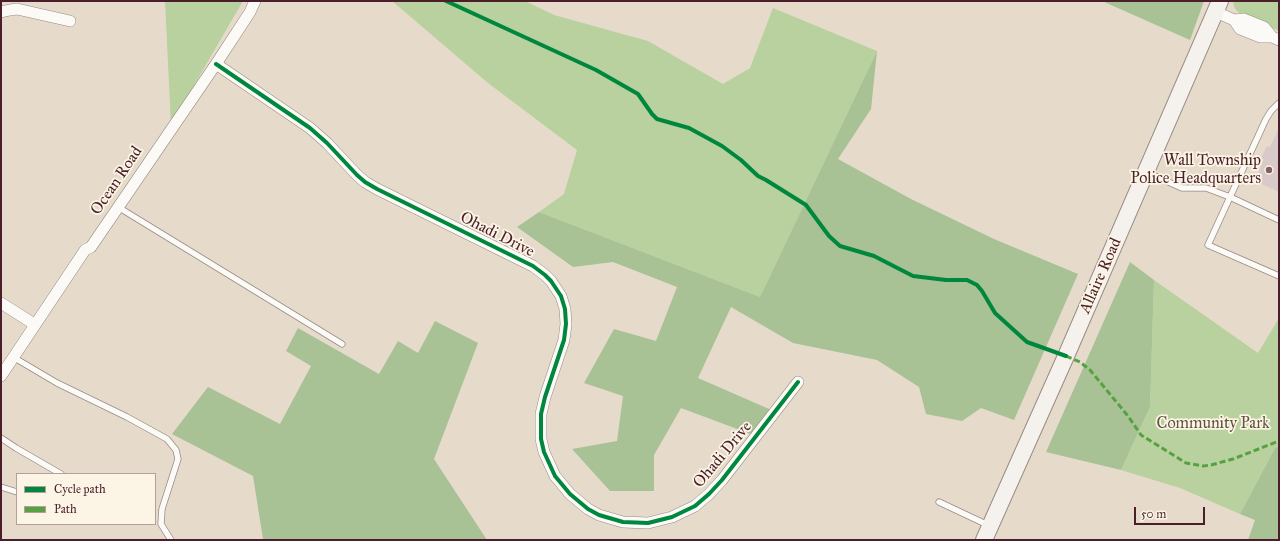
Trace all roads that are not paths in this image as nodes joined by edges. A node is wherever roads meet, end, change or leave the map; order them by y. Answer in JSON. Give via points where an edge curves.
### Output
{"nodes":[{"id":1,"x":255,"y":1,"type":"edge"},
{"id":2,"x":1218,"y":6,"type":"edge"},
{"id":3,"x":1,"y":12,"type":"edge"},
{"id":4,"x":70,"y":21,"type":"dead end"},
{"id":5,"x":1275,"y":39,"type":"edge"},
{"id":6,"x":216,"y":64,"type":"junction"},
{"id":7,"x":1279,"y":103,"type":"edge"},
{"id":8,"x":1146,"y":172,"type":"junction"},
{"id":9,"x":1230,"y":198,"type":"junction"},
{"id":10,"x":118,"y":207,"type":"junction"},
{"id":11,"x":1279,"y":220,"type":"edge"},
{"id":12,"x":1279,"y":276,"type":"edge"},
{"id":13,"x":1,"y":303,"type":"edge"},
{"id":14,"x":34,"y":324,"type":"junction"},
{"id":15,"x":342,"y":344,"type":"dead end"},
{"id":16,"x":13,"y":357,"type":"junction"},
{"id":17,"x":1,"y":376,"type":"edge"},
{"id":18,"x":798,"y":382,"type":"dead end"},
{"id":19,"x":1,"y":438,"type":"edge"},
{"id":20,"x":59,"y":473,"type":"edge"},
{"id":21,"x":1,"y":487,"type":"edge"},
{"id":22,"x":16,"y":492,"type":"edge"},
{"id":23,"x":939,"y":502,"type":"dead end"},
{"id":24,"x":987,"y":533,"type":"edge"},
{"id":25,"x":172,"y":540,"type":"edge"}],
"edges":[{"from":1,"to":6,"type":"street","name":"Ocean Road"},
{"from":2,"to":5,"type":"street","name":"Allaire Road","via":[[1234,20],[1244,19],[1264,27]]},
{"from":2,"to":8,"type":"main road","name":"Allaire Road"},
{"from":3,"to":4,"type":"street","via":[[17,9]]},
{"from":6,"to":10,"type":"street","name":"Ocean Road"},
{"from":6,"to":18,"type":"street","name":"Ohadi Drive","via":[[310,128],[365,182],[533,266],[551,281],[561,296],[566,324],[564,340],[541,414],[541,439],[546,458],[555,476],[570,494],[588,509],[623,522],[648,523],[672,517],[695,506],[722,480]]},
{"from":7,"to":9,"type":"lane","via":[[1266,119]]},
{"from":8,"to":9,"type":"lane","via":[[1182,188],[1206,188]]},
{"from":8,"to":24,"type":"main road","name":"Allaire Road"},
{"from":9,"to":11,"type":"lane"},
{"from":9,"to":12,"type":"lane","via":[[1208,245]]},
{"from":10,"to":14,"type":"street","name":"Ocean Road"},
{"from":10,"to":15,"type":"lane"},
{"from":13,"to":14,"type":"street"},
{"from":14,"to":16,"type":"street","name":"Ocean Road"},
{"from":16,"to":17,"type":"street","name":"Ocean Road"},
{"from":16,"to":25,"type":"lane","via":[[57,383],[167,439],[176,450],[178,459],[162,509],[161,524]]},
{"from":19,"to":20,"type":"lane"},
{"from":21,"to":22,"type":"lane"},
{"from":23,"to":24,"type":"lane"}]}
